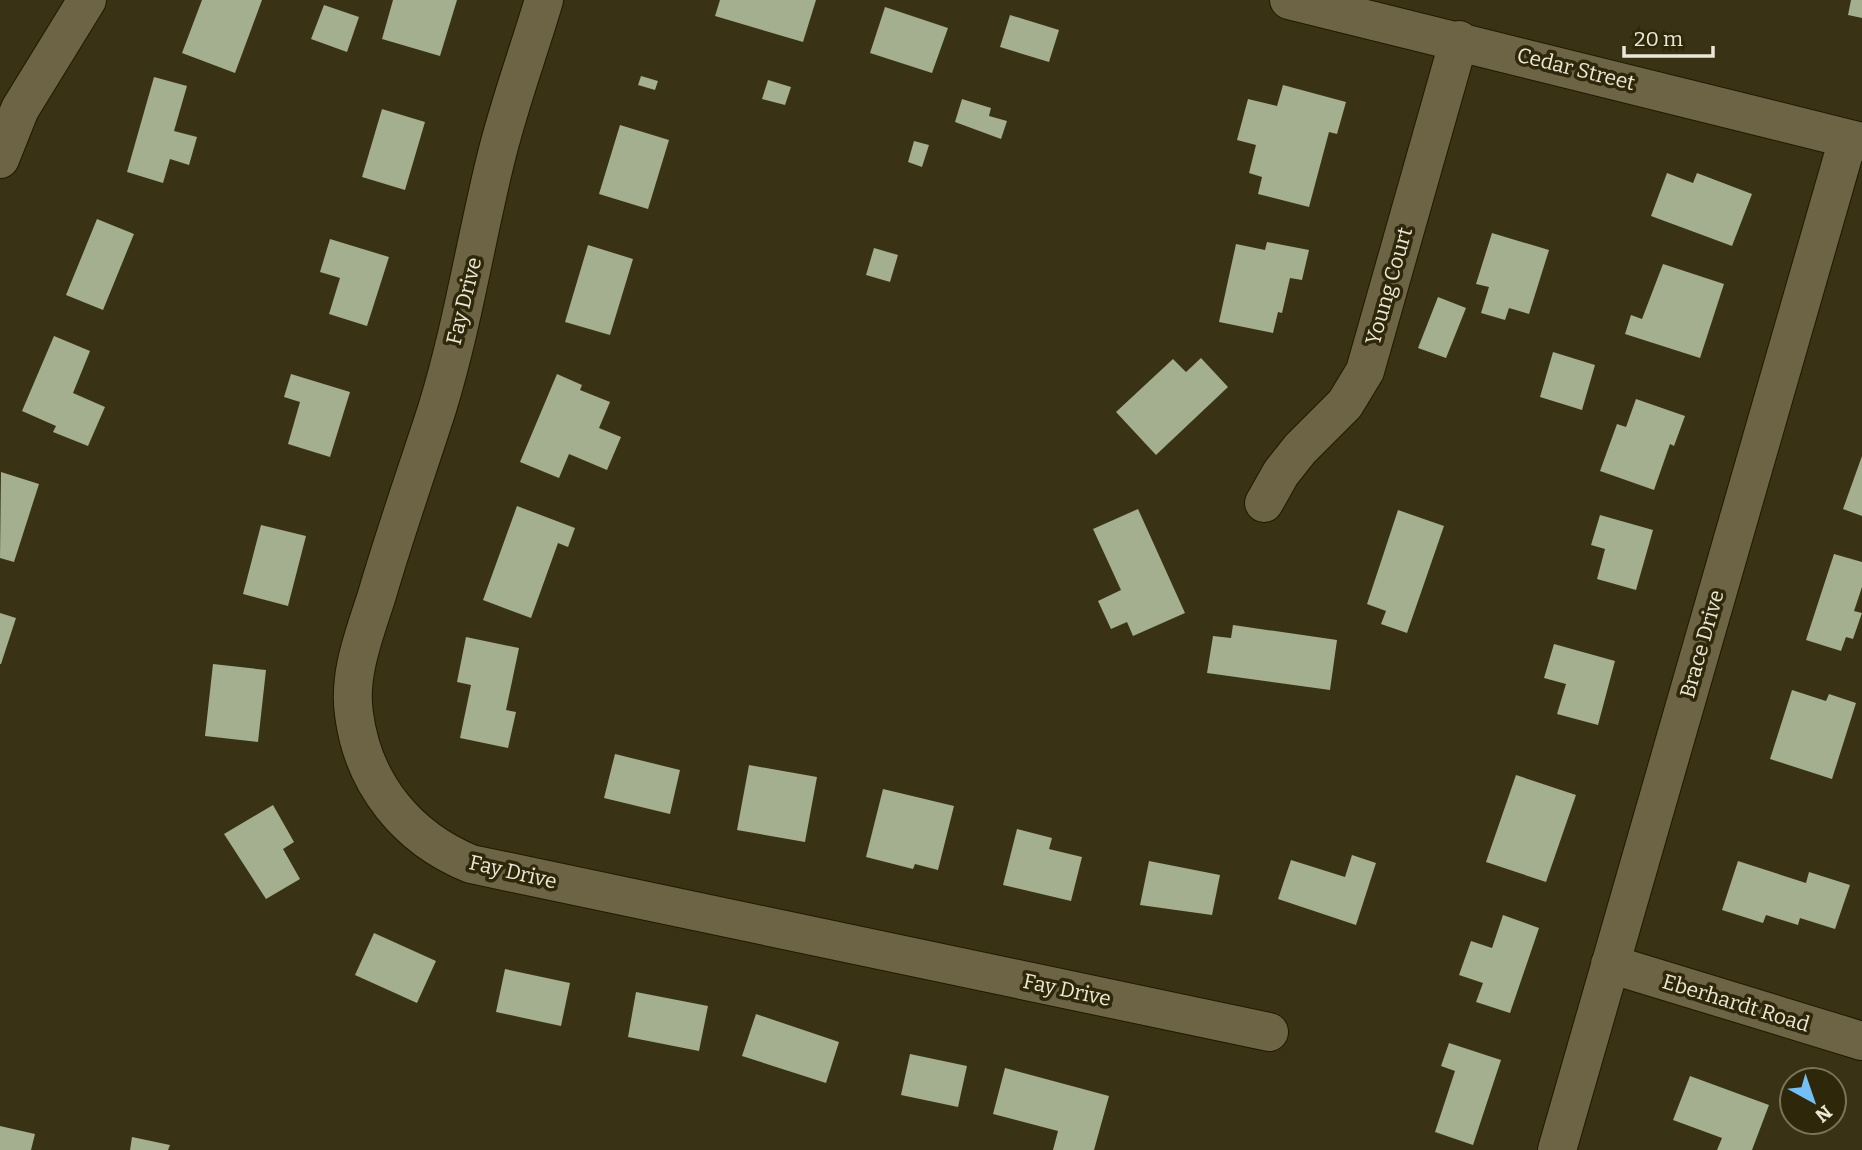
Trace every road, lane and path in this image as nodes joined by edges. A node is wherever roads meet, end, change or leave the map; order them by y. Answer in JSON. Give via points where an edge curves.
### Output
{"nodes":[{"id":1,"x":87,"y":0,"type":"edge"},
{"id":2,"x":544,"y":0,"type":"edge"},
{"id":3,"x":1289,"y":0,"type":"edge"},
{"id":4,"x":1459,"y":40,"type":"junction"},
{"id":5,"x":1855,"y":140,"type":"edge"},
{"id":6,"x":0,"y":159,"type":"edge"},
{"id":7,"x":1265,"y":503,"type":"dead end"},
{"id":8,"x":1610,"y":964,"type":"junction"},
{"id":9,"x":1269,"y":1032,"type":"dead end"},
{"id":10,"x":1862,"y":1041,"type":"edge"},
{"id":11,"x":1557,"y":1150,"type":"edge"}],
"edges":[{"from":1,"to":6,"type":"street","via":[[20,109]]},
{"from":2,"to":9,"type":"street","name":"Fay Drive","via":[[495,161],[469,288],[437,408],[357,661],[353,712],[361,751],[378,789],[403,821],[435,846],[471,864]]},
{"from":3,"to":4,"type":"street","name":"Cedar Street"},
{"from":4,"to":5,"type":"street","name":"Cedar Street"},
{"from":4,"to":7,"type":"street","name":"Young Court","via":[[1365,371],[1345,404],[1287,465]]},
{"from":5,"to":8,"type":"street","name":"Brace Drive"},
{"from":8,"to":10,"type":"street","name":"Eberhardt Road"},
{"from":8,"to":11,"type":"street","name":"Brace Drive"}]}
